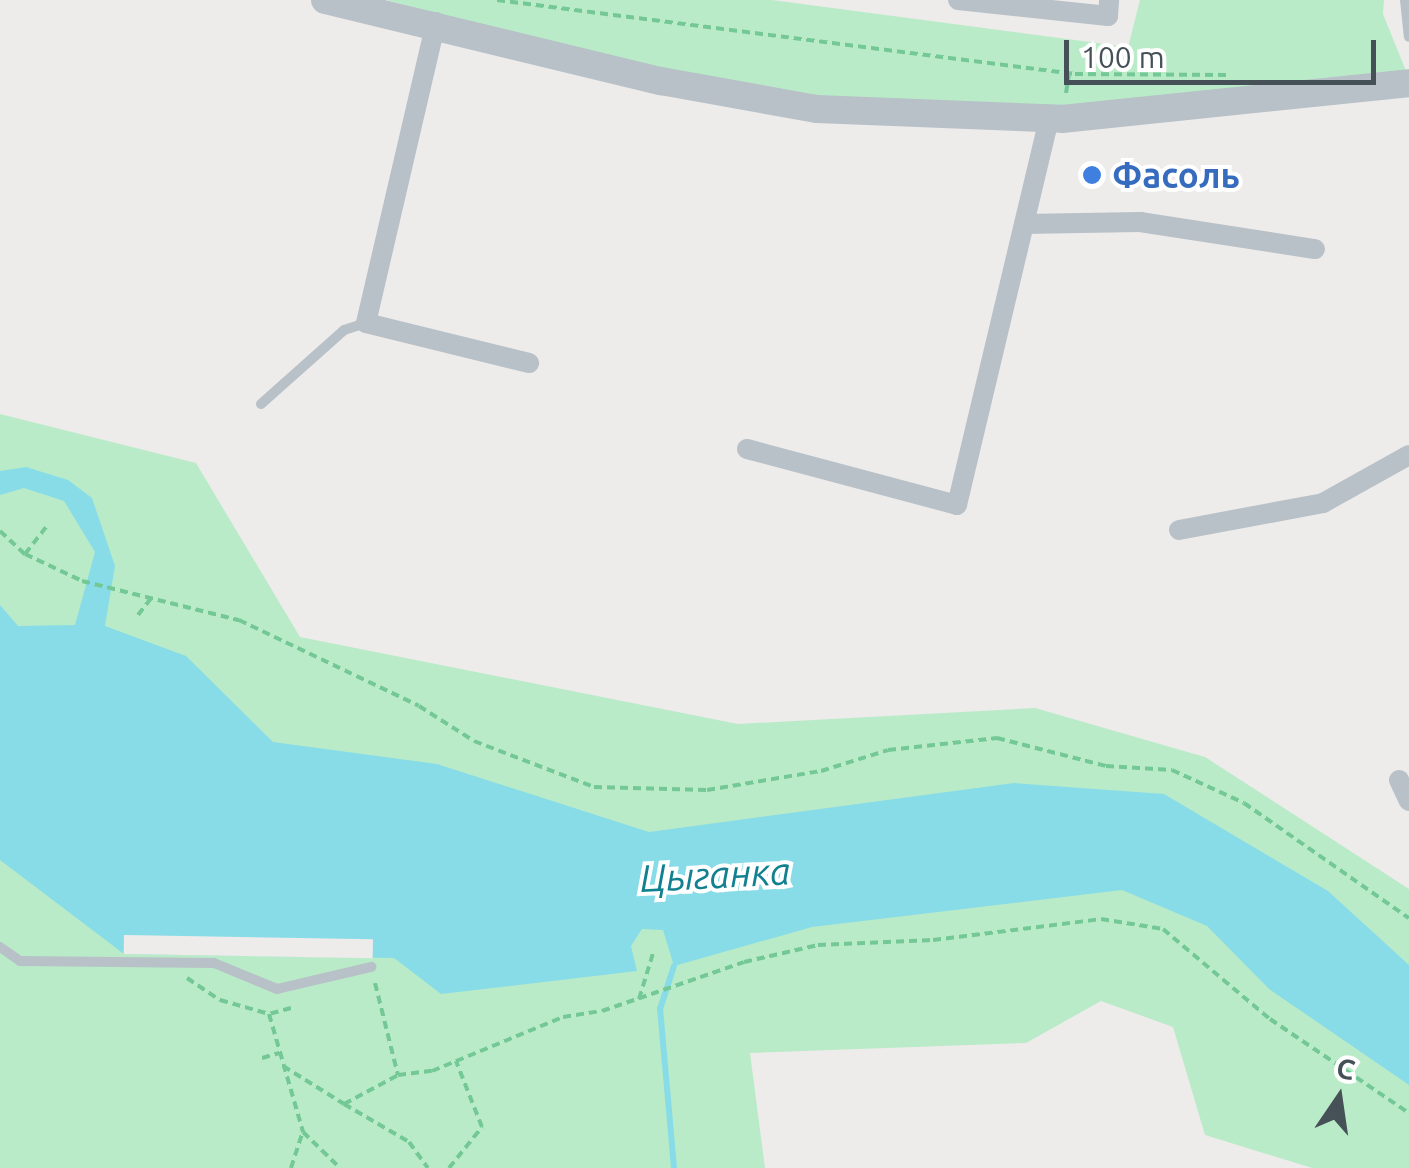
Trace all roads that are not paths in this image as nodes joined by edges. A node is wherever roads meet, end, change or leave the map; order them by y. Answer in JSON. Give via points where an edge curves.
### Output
{"nodes":[{"id":1,"x":325,"y":0,"type":"edge"},
{"id":2,"x":958,"y":0,"type":"edge"},
{"id":3,"x":1404,"y":0,"type":"edge"},
{"id":4,"x":1108,"y":8,"type":"edge"},
{"id":5,"x":436,"y":22,"type":"junction"},
{"id":6,"x":1409,"y":37,"type":"edge"},
{"id":7,"x":1409,"y":84,"type":"edge"},
{"id":8,"x":1056,"y":114,"type":"junction"},
{"id":9,"x":1024,"y":224,"type":"junction"},
{"id":10,"x":1314,"y":249,"type":"dead end"},
{"id":11,"x":366,"y":324,"type":"junction"},
{"id":12,"x":529,"y":363,"type":"dead end"},
{"id":13,"x":260,"y":404,"type":"dead end"},
{"id":14,"x":746,"y":449,"type":"dead end"},
{"id":15,"x":1409,"y":455,"type":"edge"},
{"id":16,"x":1179,"y":530,"type":"dead end"},
{"id":17,"x":1399,"y":780,"type":"dead end"},
{"id":18,"x":1409,"y":801,"type":"edge"},
{"id":19,"x":0,"y":947,"type":"edge"},
{"id":20,"x":371,"y":967,"type":"road end"}],
"edges":[{"from":1,"to":5,"type":"street"},
{"from":2,"to":4,"type":"street"},
{"from":3,"to":6,"type":"lane"},
{"from":5,"to":8,"type":"street","via":[[661,81],[817,109]]},
{"from":5,"to":11,"type":"street"},
{"from":7,"to":8,"type":"street"},
{"from":8,"to":9,"type":"street"},
{"from":9,"to":10,"type":"street","via":[[1140,222]]},
{"from":9,"to":14,"type":"street","via":[[957,506]]},
{"from":11,"to":12,"type":"street"},
{"from":11,"to":13,"type":"lane","via":[[344,330]]},
{"from":15,"to":16,"type":"street","via":[[1323,503]]},
{"from":17,"to":18,"type":"street"},
{"from":19,"to":20,"type":"lane","via":[[20,961],[214,963],[277,988]]}]}
